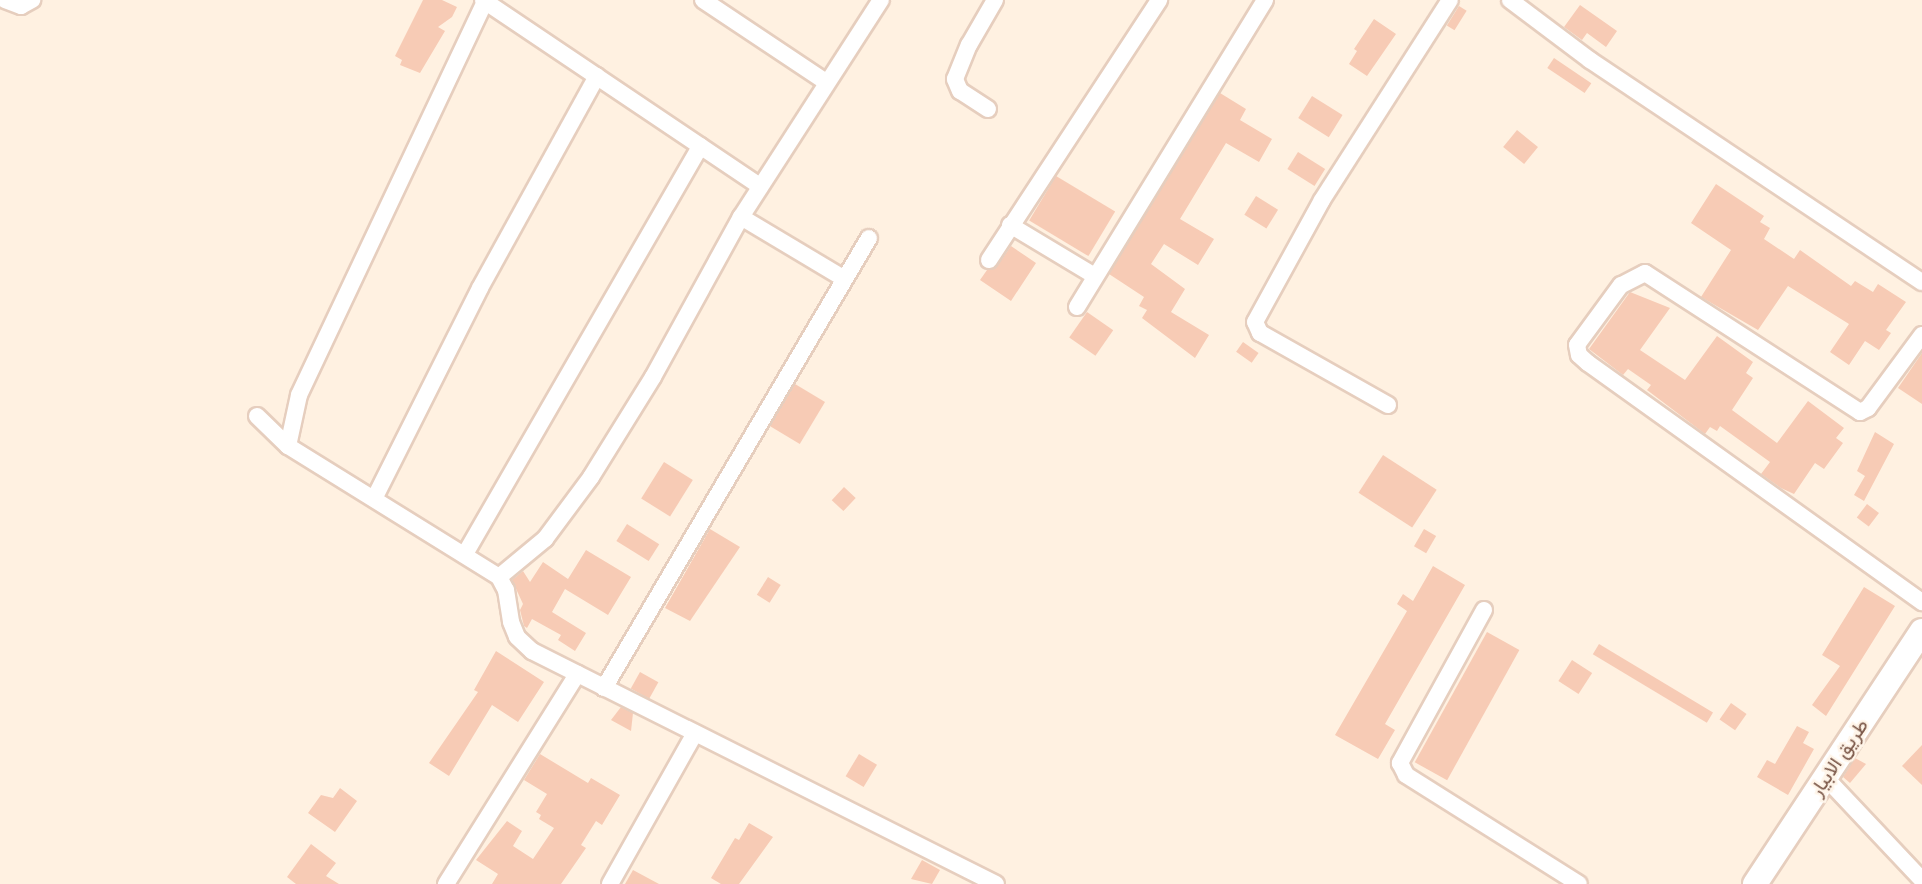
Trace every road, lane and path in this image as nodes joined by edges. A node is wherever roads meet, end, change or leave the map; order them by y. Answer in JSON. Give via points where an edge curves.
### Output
{"nodes":[{"id":1,"x":5,"y":0,"type":"edge"},
{"id":2,"x":32,"y":0,"type":"edge"},
{"id":3,"x":703,"y":0,"type":"edge"},
{"id":4,"x":881,"y":0,"type":"edge"},
{"id":5,"x":995,"y":0,"type":"edge"},
{"id":6,"x":1159,"y":0,"type":"edge"},
{"id":7,"x":1265,"y":0,"type":"edge"},
{"id":8,"x":1450,"y":0,"type":"edge"},
{"id":9,"x":1510,"y":0,"type":"edge"},
{"id":10,"x":484,"y":1,"type":"edge"},
{"id":11,"x":597,"y":76,"type":"junction"},
{"id":12,"x":826,"y":82,"type":"junction"},
{"id":13,"x":988,"y":109,"type":"dead end"},
{"id":14,"x":701,"y":146,"type":"junction"},
{"id":15,"x":760,"y":186,"type":"junction"},
{"id":16,"x":741,"y":217,"type":"junction"},
{"id":17,"x":1010,"y":225,"type":"junction"},
{"id":18,"x":869,"y":238,"type":"dead end"},
{"id":19,"x":989,"y":260,"type":"dead end"},
{"id":20,"x":1095,"y":276,"type":"junction"},
{"id":21,"x":843,"y":278,"type":"junction"},
{"id":22,"x":1922,"y":282,"type":"edge"},
{"id":23,"x":1077,"y":307,"type":"dead end"},
{"id":24,"x":1922,"y":335,"type":"edge"},
{"id":25,"x":1388,"y":405,"type":"dead end"},
{"id":26,"x":257,"y":416,"type":"dead end"},
{"id":27,"x":288,"y":446,"type":"junction"},
{"id":28,"x":375,"y":497,"type":"junction"},
{"id":29,"x":465,"y":554,"type":"junction"},
{"id":30,"x":500,"y":577,"type":"junction"},
{"id":31,"x":1922,"y":603,"type":"edge"},
{"id":32,"x":1484,"y":610,"type":"dead end"},
{"id":33,"x":1920,"y":642,"type":"edge"},
{"id":34,"x":577,"y":674,"type":"junction"},
{"id":35,"x":604,"y":688,"type":"junction"},
{"id":36,"x":695,"y":733,"type":"junction"},
{"id":37,"x":1824,"y":776,"type":"junction"},
{"id":38,"x":1922,"y":880,"type":"edge"},
{"id":39,"x":446,"y":884,"type":"edge"},
{"id":40,"x":610,"y":884,"type":"edge"},
{"id":41,"x":996,"y":884,"type":"edge"},
{"id":42,"x":1579,"y":884,"type":"edge"},
{"id":43,"x":1755,"y":884,"type":"edge"}],
"edges":[{"from":1,"to":2,"type":"street","via":[[21,6]]},
{"from":3,"to":12,"type":"street"},
{"from":4,"to":12,"type":"street"},
{"from":5,"to":13,"type":"street","via":[[955,79],[960,91]]},
{"from":6,"to":17,"type":"street"},
{"from":7,"to":20,"type":"street"},
{"from":8,"to":25,"type":"street","via":[[1322,200],[1254,322],[1260,333]]},
{"from":9,"to":22,"type":"street","via":[[1590,60]]},
{"from":10,"to":11,"type":"street"},
{"from":10,"to":27,"type":"street","via":[[299,395]]},
{"from":11,"to":14,"type":"street"},
{"from":11,"to":28,"type":"street","via":[[480,288]]},
{"from":12,"to":15,"type":"street"},
{"from":14,"to":15,"type":"street"},
{"from":14,"to":29,"type":"street"},
{"from":15,"to":16,"type":"street"},
{"from":16,"to":21,"type":"street"},
{"from":16,"to":30,"type":"street","via":[[652,377],[569,510],[545,538]]},
{"from":17,"to":19,"type":"street"},
{"from":17,"to":20,"type":"street"},
{"from":18,"to":21,"type":"street"},
{"from":20,"to":23,"type":"street"},
{"from":21,"to":35,"type":"street"},
{"from":24,"to":31,"type":"street","via":[[1868,408],[1860,412],[1645,273],[1621,285],[1577,345],[1579,355],[1588,363]]},
{"from":26,"to":27,"type":"street"},
{"from":27,"to":28,"type":"street"},
{"from":28,"to":29,"type":"street"},
{"from":29,"to":30,"type":"street"},
{"from":30,"to":34,"type":"street","via":[[518,637],[531,651]]},
{"from":32,"to":42,"type":"street","via":[[1400,763],[1406,775]]},
{"from":33,"to":37,"type":"main road","name":"طريق الابيار"},
{"from":34,"to":35,"type":"street"},
{"from":34,"to":39,"type":"street"},
{"from":35,"to":36,"type":"street"},
{"from":36,"to":40,"type":"street"},
{"from":36,"to":41,"type":"street"},
{"from":37,"to":38,"type":"street"},
{"from":37,"to":43,"type":"main road","name":"طريق الابيار"}]}
